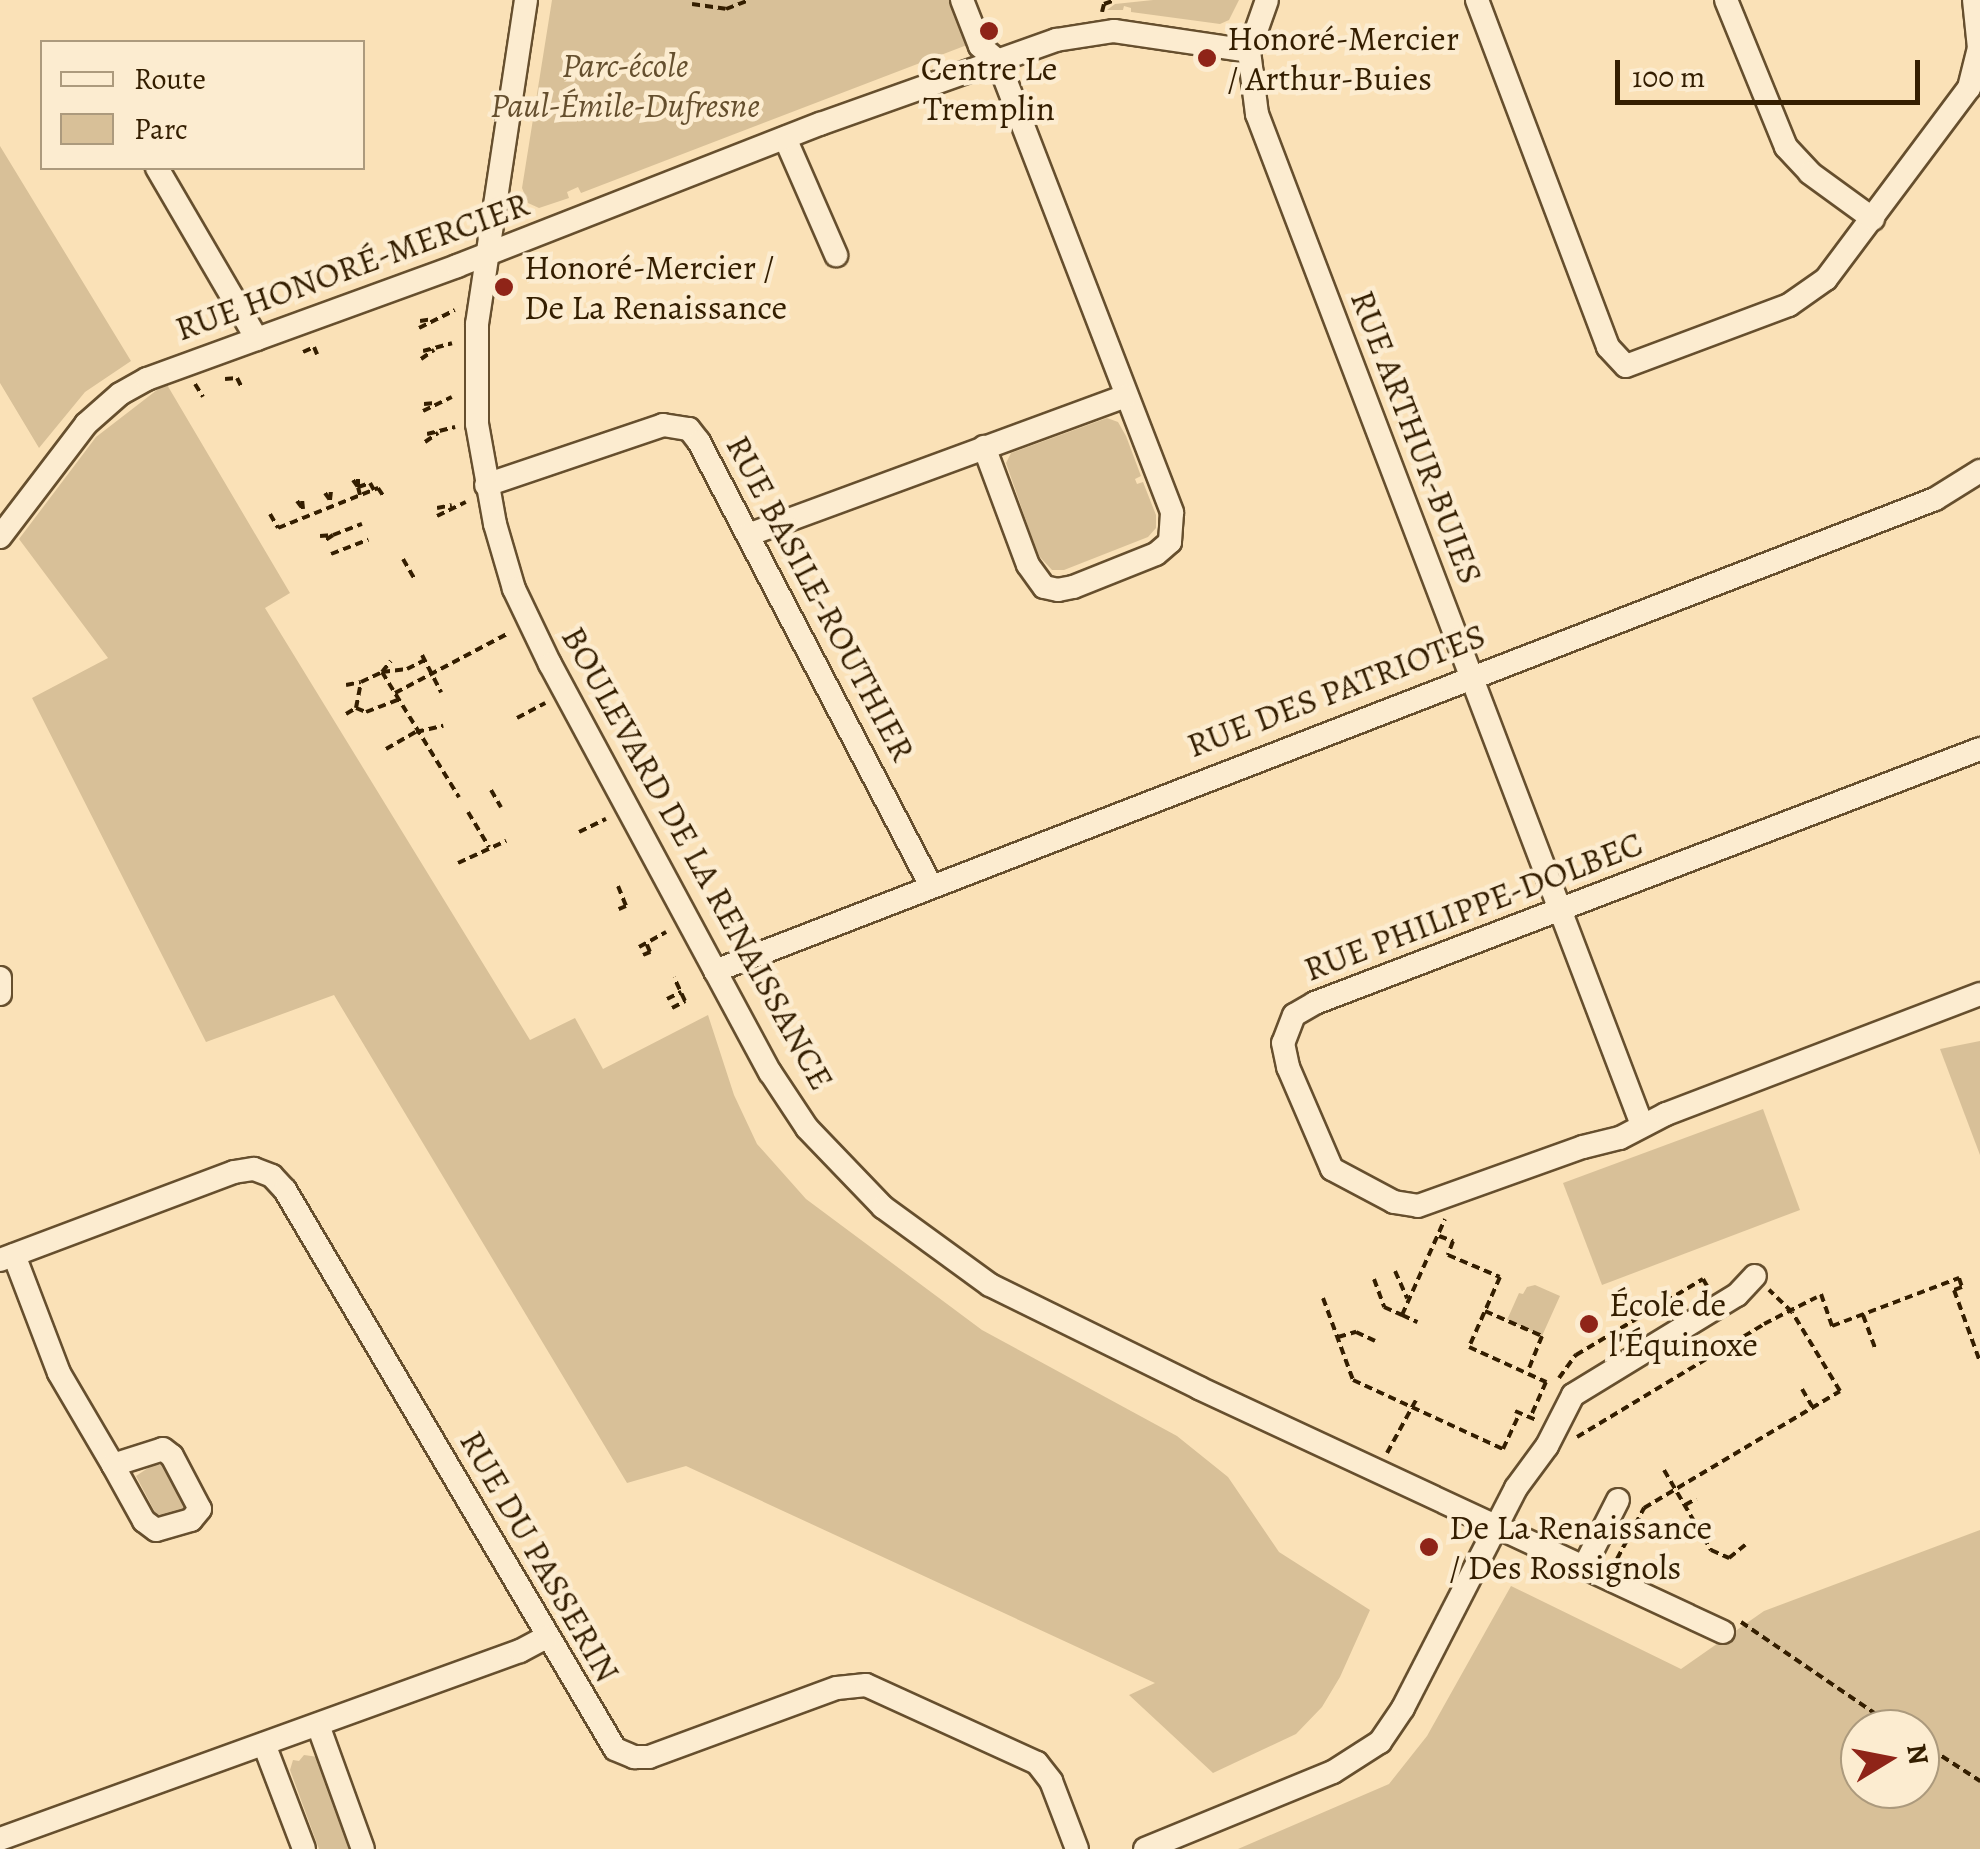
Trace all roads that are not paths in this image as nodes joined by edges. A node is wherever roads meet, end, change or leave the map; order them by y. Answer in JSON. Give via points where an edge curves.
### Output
{"nodes":[{"id":1,"x":526,"y":0,"type":"edge"},
{"id":2,"x":962,"y":0,"type":"edge"},
{"id":3,"x":1267,"y":0,"type":"edge"},
{"id":4,"x":1477,"y":0,"type":"edge"},
{"id":5,"x":1726,"y":0,"type":"edge"},
{"id":6,"x":1974,"y":0,"type":"edge"},
{"id":7,"x":1249,"y":50,"type":"junction"},
{"id":8,"x":998,"y":61,"type":"junction"},
{"id":9,"x":784,"y":138,"type":"junction"},
{"id":10,"x":158,"y":170,"type":"edge"},
{"id":11,"x":1872,"y":220,"type":"junction"},
{"id":12,"x":485,"y":255,"type":"junction"},
{"id":13,"x":836,"y":256,"type":"dead end"},
{"id":14,"x":257,"y":338,"type":"junction"},
{"id":15,"x":1126,"y":396,"type":"junction"},
{"id":16,"x":984,"y":446,"type":"junction"},
{"id":17,"x":1980,"y":471,"type":"edge"},
{"id":18,"x":486,"y":485,"type":"junction"},
{"id":19,"x":748,"y":535,"type":"junction"},
{"id":20,"x":0,"y":537,"type":"edge"},
{"id":21,"x":1470,"y":676,"type":"junction"},
{"id":22,"x":1980,"y":748,"type":"edge"},
{"id":23,"x":931,"y":886,"type":"junction"},
{"id":24,"x":1559,"y":910,"type":"junction"},
{"id":25,"x":714,"y":971,"type":"junction"},
{"id":26,"x":0,"y":978,"type":"edge"},
{"id":27,"x":0,"y":994,"type":"edge"},
{"id":28,"x":1980,"y":994,"type":"edge"},
{"id":29,"x":1642,"y":1125,"type":"junction"},
{"id":30,"x":7,"y":1257,"type":"edge"},
{"id":31,"x":1755,"y":1276,"type":"road end"},
{"id":32,"x":113,"y":1465,"type":"dead end"},
{"id":33,"x":1618,"y":1500,"type":"dead end"},
{"id":34,"x":1496,"y":1526,"type":"junction"},
{"id":35,"x":1584,"y":1567,"type":"junction"},
{"id":36,"x":1727,"y":1623,"type":"road end"},
{"id":37,"x":546,"y":1638,"type":"junction"},
{"id":38,"x":318,"y":1725,"type":"junction"},
{"id":39,"x":264,"y":1744,"type":"junction"},
{"id":40,"x":37,"y":1838,"type":"edge"},
{"id":41,"x":0,"y":1839,"type":"edge"},
{"id":42,"x":304,"y":1849,"type":"edge"},
{"id":43,"x":364,"y":1849,"type":"edge"},
{"id":44,"x":1078,"y":1849,"type":"edge"},
{"id":45,"x":1146,"y":1849,"type":"edge"}],
"edges":[{"from":1,"to":12,"type":"street","name":"BOULEVARD DE LA RENAISSANCE"},
{"from":2,"to":8,"type":"street","via":[[980,46]]},
{"from":3,"to":7,"type":"street"},
{"from":4,"to":11,"type":"street","via":[[1619,364],[1635,365],[1798,301],[1826,279]]},
{"from":5,"to":11,"type":"street","via":[[1786,147]]},
{"from":6,"to":11,"type":"street","via":[[1979,48],[1969,88]]},
{"from":7,"to":8,"type":"street","name":"RUE HONORÉ-MERCIER","via":[[1102,32]]},
{"from":7,"to":21,"type":"street","name":"RUE ARTHUR-BUIES","via":[[1257,114]]},
{"from":8,"to":9,"type":"street","name":"RUE HONORÉ-MERCIER"},
{"from":8,"to":15,"type":"street"},
{"from":9,"to":12,"type":"street","name":"RUE HONORÉ-MERCIER"},
{"from":9,"to":13,"type":"street"},
{"from":10,"to":14,"type":"street"},
{"from":12,"to":14,"type":"street","name":"RUE HONORÉ-MERCIER"},
{"from":12,"to":18,"type":"street","name":"BOULEVARD DE LA RENAISSANCE","via":[[474,386]]},
{"from":14,"to":20,"type":"street","name":"RUE HONORÉ-MERCIER","via":[[137,383],[110,402],[77,434]]},
{"from":15,"to":16,"type":"street"},
{"from":15,"to":16,"type":"street","via":[[1172,513],[1173,535],[1156,554],[1073,587],[1051,590],[1033,576]]},
{"from":16,"to":19,"type":"street"},
{"from":17,"to":21,"type":"street","name":"RUE DES PATRIOTES","via":[[1935,499]]},
{"from":18,"to":19,"type":"street","name":"RUE BASILE-ROUTHIER","via":[[680,425],[700,442]]},
{"from":18,"to":25,"type":"street","name":"BOULEVARD DE LA RENAISSANCE","via":[[505,563],[531,626]]},
{"from":19,"to":23,"type":"street","name":"RUE BASILE-ROUTHIER"},
{"from":21,"to":23,"type":"street","name":"RUE DES PATRIOTES"},
{"from":21,"to":24,"type":"street","name":"RUE ARTHUR-BUIES"},
{"from":22,"to":24,"type":"street","name":"RUE PHILIPPE-DOLBEC"},
{"from":23,"to":25,"type":"street","name":"RUE DES PATRIOTES"},
{"from":24,"to":29,"type":"street","name":"RUE ARTHUR-BUIES"},
{"from":24,"to":29,"type":"street","name":"RUE PHILIPPE-DOLBEC","via":[[1300,1010],[1284,1034],[1288,1067],[1332,1169],[1402,1204],[1442,1200]]},
{"from":25,"to":34,"type":"street","name":"BOULEVARD DE LA RENAISSANCE","via":[[807,1128],[848,1176],[958,1264],[1112,1346]]},
{"from":26,"to":27,"type":"street"},
{"from":28,"to":29,"type":"street","name":"RUE PHILIPPE-DOLBEC"},
{"from":30,"to":32,"type":"street","via":[[59,1373]]},
{"from":30,"to":37,"type":"street","name":"RUE DU PASSERIN","via":[[241,1170],[278,1180]]},
{"from":31,"to":34,"type":"street","via":[[1737,1295],[1581,1386]]},
{"from":33,"to":35,"type":"street"},
{"from":34,"to":35,"type":"street","name":"BOULEVARD DE LA RENAISSANCE"},
{"from":34,"to":45,"type":"street","via":[[1380,1742],[1333,1772]]},
{"from":35,"to":36,"type":"street","name":"BOULEVARD DE LA RENAISSANCE"},
{"from":37,"to":38,"type":"street"},
{"from":37,"to":44,"type":"street","name":"RUE DU PASSERIN","via":[[610,1744],[628,1756],[656,1755],[837,1688],[866,1685],[1037,1763]]},
{"from":38,"to":39,"type":"street"},
{"from":38,"to":43,"type":"street"},
{"from":39,"to":40,"type":"street"},
{"from":39,"to":42,"type":"street"},
{"from":40,"to":41,"type":"street"}]}
